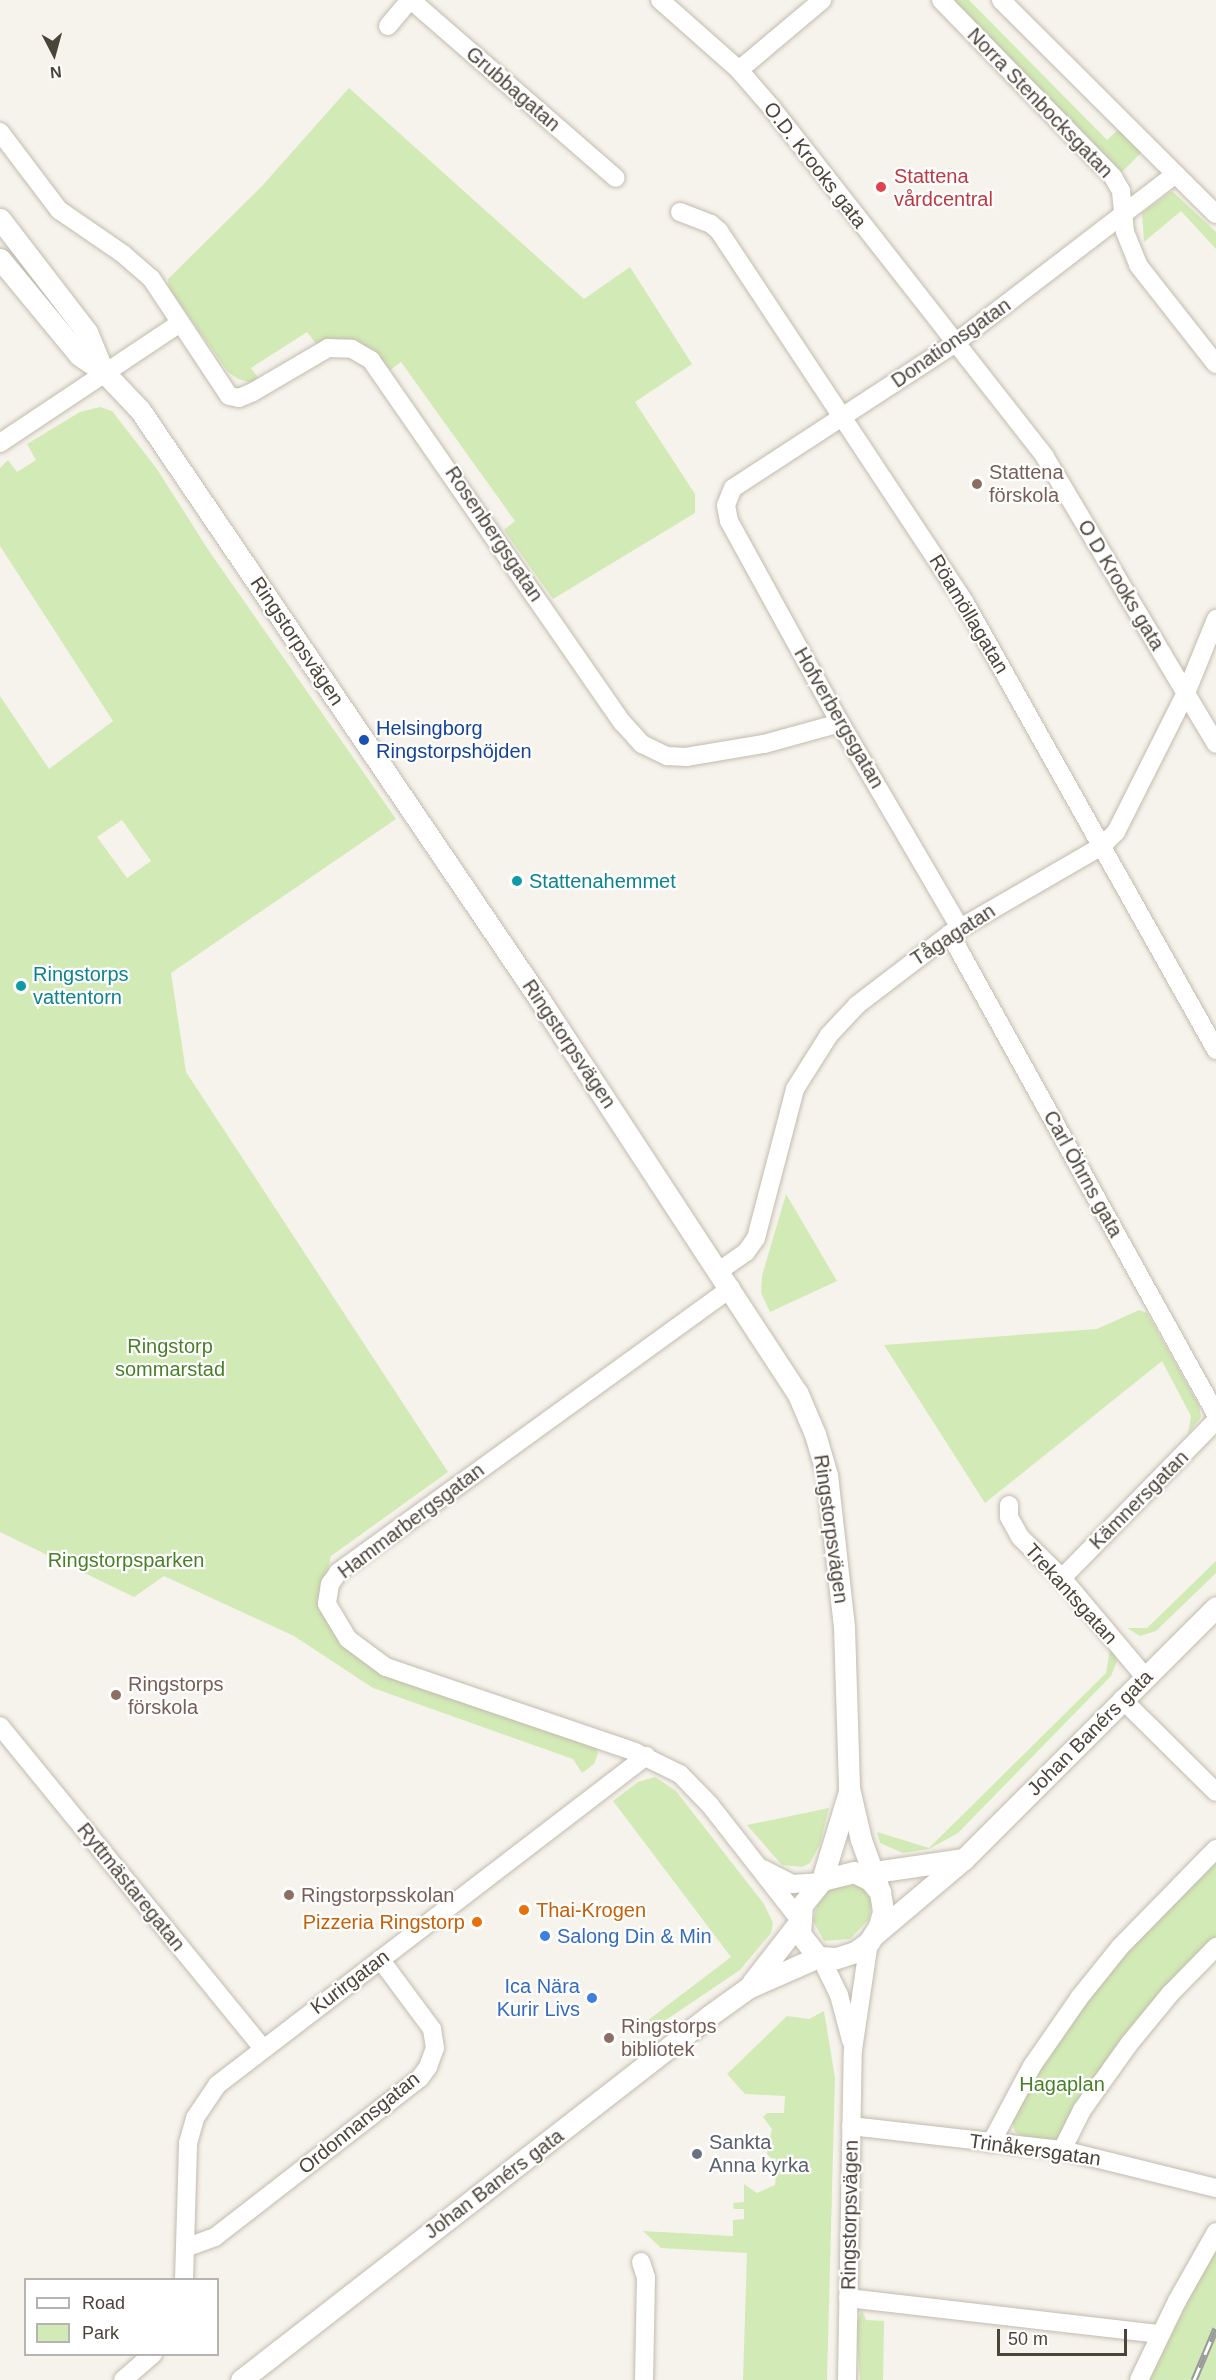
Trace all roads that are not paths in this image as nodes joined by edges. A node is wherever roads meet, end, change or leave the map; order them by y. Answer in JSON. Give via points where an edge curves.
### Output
{"nodes":[{"id":1,"x":410,"y":0,"type":"edge"},
{"id":2,"x":660,"y":0,"type":"edge"},
{"id":3,"x":822,"y":0,"type":"edge"},
{"id":4,"x":941,"y":0,"type":"edge"},
{"id":5,"x":1001,"y":0,"type":"edge"},
{"id":6,"x":388,"y":26,"type":"dead end"},
{"id":7,"x":740,"y":70,"type":"junction"},
{"id":8,"x":0,"y":132,"type":"edge"},
{"id":9,"x":1174,"y":175,"type":"junction"},
{"id":10,"x":616,"y":178,"type":"dead end"},
{"id":11,"x":680,"y":212,"type":"dead end"},
{"id":12,"x":1124,"y":214,"type":"junction"},
{"id":13,"x":1216,"y":214,"type":"edge"},
{"id":14,"x":0,"y":219,"type":"edge"},
{"id":15,"x":0,"y":259,"type":"edge"},
{"id":16,"x":180,"y":323,"type":"junction"},
{"id":17,"x":954,"y":344,"type":"junction"},
{"id":18,"x":1216,"y":364,"type":"edge"},
{"id":19,"x":103,"y":371,"type":"junction"},
{"id":20,"x":843,"y":418,"type":"junction"},
{"id":21,"x":0,"y":443,"type":"edge"},
{"id":22,"x":726,"y":505,"type":"joint"},
{"id":23,"x":1216,"y":619,"type":"edge"},
{"id":24,"x":1186,"y":693,"type":"junction"},
{"id":25,"x":840,"y":723,"type":"junction"},
{"id":26,"x":1216,"y":744,"type":"edge"},
{"id":27,"x":1102,"y":846,"type":"junction"},
{"id":28,"x":955,"y":931,"type":"junction"},
{"id":29,"x":1216,"y":1050,"type":"edge"},
{"id":30,"x":718,"y":1271,"type":"junction"},
{"id":31,"x":731,"y":1288,"type":"junction"},
{"id":32,"x":1216,"y":1414,"type":"edge"},
{"id":33,"x":1216,"y":1421,"type":"edge"},
{"id":34,"x":1009,"y":1505,"type":"dead end"},
{"id":35,"x":1062,"y":1578,"type":"junction"},
{"id":36,"x":1216,"y":1607,"type":"edge"},
{"id":37,"x":1146,"y":1678,"type":"junction"},
{"id":38,"x":1122,"y":1699,"type":"junction"},
{"id":39,"x":0,"y":1726,"type":"edge"},
{"id":40,"x":646,"y":1756,"type":"junction"},
{"id":41,"x":849,"y":1788,"type":"junction"},
{"id":42,"x":1216,"y":1792,"type":"edge"},
{"id":43,"x":864,"y":1848,"type":"junction"},
{"id":44,"x":1216,"y":1849,"type":"edge"},
{"id":45,"x":964,"y":1859,"type":"junction"},
{"id":46,"x":759,"y":1866,"type":"junction"},
{"id":47,"x":900,"y":1869,"type":"junction"},
{"id":48,"x":871,"y":1880,"type":"junction"},
{"id":49,"x":821,"y":1881,"type":"junction"},
{"id":50,"x":798,"y":1921,"type":"junction"},
{"id":51,"x":872,"y":1939,"type":"junction"},
{"id":52,"x":1216,"y":1947,"type":"edge"},
{"id":53,"x":819,"y":1957,"type":"junction"},
{"id":54,"x":380,"y":1959,"type":"junction"},
{"id":55,"x":748,"y":1988,"type":"junction"},
{"id":56,"x":263,"y":2048,"type":"junction"},
{"id":57,"x":853,"y":2049,"type":"junction"},
{"id":58,"x":851,"y":2126,"type":"junction"},
{"id":59,"x":991,"y":2143,"type":"junction"},
{"id":60,"x":1062,"y":2150,"type":"junction"},
{"id":61,"x":1216,"y":2188,"type":"edge"},
{"id":62,"x":1216,"y":2232,"type":"edge"},
{"id":63,"x":185,"y":2248,"type":"junction"},
{"id":64,"x":641,"y":2262,"type":"dead end"},
{"id":65,"x":183,"y":2278,"type":"edge"},
{"id":66,"x":848,"y":2298,"type":"junction"},
{"id":67,"x":1160,"y":2334,"type":"junction"},
{"id":68,"x":152,"y":2356,"type":"edge"},
{"id":69,"x":123,"y":2380,"type":"edge"},
{"id":70,"x":241,"y":2380,"type":"edge"},
{"id":71,"x":644,"y":2380,"type":"edge"},
{"id":72,"x":846,"y":2380,"type":"edge"},
{"id":73,"x":1140,"y":2380,"type":"edge"}],
"edges":[{"from":1,"to":6,"type":"street","name":"Grubbagatan"},
{"from":1,"to":10,"type":"street","name":"Grubbagatan"},
{"from":2,"to":7,"type":"street","name":"O.D. Krooks gata"},
{"from":3,"to":7,"type":"street"},
{"from":4,"to":12,"type":"street","name":"Norra Stenbocksgatan","via":[[1113,177],[1121,191]]},
{"from":5,"to":9,"type":"street","via":[[1123,119]]},
{"from":7,"to":17,"type":"street","name":"O.D. Krooks gata"},
{"from":8,"to":16,"type":"street","name":"Rosenbergsgatan","via":[[44,195],[80,227],[123,254],[151,278]]},
{"from":9,"to":12,"type":"street","name":"Donationsgatan"},
{"from":9,"to":13,"type":"street"},
{"from":11,"to":20,"type":"street","name":"Röamöllagatan","via":[[719,231]]},
{"from":12,"to":17,"type":"street","name":"Donationsgatan"},
{"from":12,"to":18,"type":"street","name":"Norra Stenbocksgatan","via":[[1127,243],[1138,265]]},
{"from":14,"to":19,"type":"street","name":"Ringstorpsvägen","via":[[87,333]]},
{"from":15,"to":19,"type":"street","name":"Ringstorpsvägen","via":[[80,355]]},
{"from":16,"to":19,"type":"street"},
{"from":16,"to":25,"type":"street","name":"Rosenbergsgatan","via":[[225,393],[233,398],[254,392],[328,348],[352,349],[371,360],[622,722],[654,751],[686,757],[727,751]]},
{"from":17,"to":20,"type":"street","name":"Donationsgatan"},
{"from":17,"to":24,"type":"street","name":"O D Krooks gata","via":[[1045,457]]},
{"from":19,"to":21,"type":"street"},
{"from":19,"to":30,"type":"street","name":"Ringstorpsvägen","via":[[140,410]]},
{"from":20,"to":22,"type":"street","name":"Donationsgatan","via":[[733,488]]},
{"from":20,"to":27,"type":"street","name":"Röamöllagatan","via":[[965,603]]},
{"from":22,"to":25,"type":"street","name":"Hofverbergsgatan","via":[[729,521]]},
{"from":23,"to":24,"type":"street","name":"Tågagatan"},
{"from":24,"to":26,"type":"street","name":"O D Krooks gata"},
{"from":24,"to":27,"type":"street","name":"Tågagatan","via":[[1126,818]]},
{"from":25,"to":28,"type":"street","name":"Hofverbergsgatan"},
{"from":27,"to":28,"type":"street","name":"Tågagatan"},
{"from":27,"to":29,"type":"street","name":"Röamöllagatan"},
{"from":28,"to":30,"type":"street","name":"Tågagatan","via":[[857,1005],[817,1051],[795,1089],[756,1238],[746,1252]]},
{"from":28,"to":32,"type":"street","name":"Carl Öhrns gata"},
{"from":30,"to":31,"type":"street","name":"Ringstorpsvägen"},
{"from":31,"to":40,"type":"street","name":"Hammarbergsgatan","via":[[338,1573],[327,1595],[329,1610],[340,1630],[361,1651],[386,1667]]},
{"from":31,"to":41,"type":"street","name":"Ringstorpsvägen","via":[[796,1392],[822,1454],[844,1627]]},
{"from":33,"to":35,"type":"street","name":"Kämnersgatan"},
{"from":34,"to":35,"type":"street","name":"Trekantsgatan","via":[[1009,1516],[1020,1537]]},
{"from":35,"to":37,"type":"street","name":"Trekantsgatan"},
{"from":36,"to":37,"type":"street","name":"Johan Banérs gata"},
{"from":37,"to":38,"type":"street","name":"Johan Banérs gata"},
{"from":38,"to":42,"type":"street"},
{"from":38,"to":45,"type":"street","name":"Johan Banérs gata"},
{"from":39,"to":56,"type":"street","name":"Ryttmästaregatan"},
{"from":40,"to":46,"type":"street","name":"Hammarbergsgatan","via":[[692,1784]]},
{"from":40,"to":54,"type":"street","name":"Kurirgatan"},
{"from":41,"to":43,"type":"street","name":"Ringstorpsvägen"},
{"from":41,"to":49,"type":"street","name":"Ringstorpsvägen"},
{"from":43,"to":47,"type":"street"},
{"from":43,"to":48,"type":"street","name":"Ringstorpsvägen"},
{"from":44,"to":59,"type":"street","via":[[1120,1947],[1079,1998],[1032,2067]]},
{"from":45,"to":47,"type":"street"},
{"from":45,"to":51,"type":"street","name":"Johan Banérs gata"},
{"from":46,"to":49,"type":"street","name":"Hammarbergsgatan","via":[[792,1884]]},
{"from":46,"to":50,"type":"street","name":"Hammarbergsgatan"},
{"from":47,"to":48,"type":"street"},
{"from":48,"to":49,"type":"street","via":[[846,1872]]},
{"from":48,"to":51,"type":"street","via":[[882,1918]]},
{"from":49,"to":50,"type":"street","via":[[806,1898]]},
{"from":50,"to":53,"type":"street","via":[[805,1944]]},
{"from":50,"to":55,"type":"street","name":"Johan Banérs gata"},
{"from":51,"to":53,"type":"street","via":[[844,1956]]},
{"from":51,"to":57,"type":"street","name":"Ringstorpsvägen"},
{"from":52,"to":60,"type":"street","via":[[1129,2044],[1082,2110]]},
{"from":53,"to":55,"type":"street","name":"Johan Banérs gata"},
{"from":53,"to":57,"type":"street","name":"Ringstorpsvägen","via":[[839,1995]]},
{"from":54,"to":56,"type":"street","name":"Kurirgatan"},
{"from":54,"to":63,"type":"street","name":"Ordonnansgatan","via":[[432,2029],[435,2048],[428,2067],[420,2078],[214,2237]]},
{"from":55,"to":70,"type":"street","name":"Johan Banérs gata"},
{"from":56,"to":63,"type":"street","name":"Kurirgatan","via":[[217,2085],[192,2125],[186,2163]]},
{"from":57,"to":58,"type":"street","name":"Ringstorpsvägen"},
{"from":58,"to":59,"type":"street","name":"Trinåkersgatan"},
{"from":58,"to":66,"type":"street","name":"Ringstorpsvägen"},
{"from":59,"to":60,"type":"street","name":"Trinåkersgatan"},
{"from":60,"to":61,"type":"street","name":"Trinåkersgatan"},
{"from":62,"to":67,"type":"street"},
{"from":63,"to":65,"type":"street","name":"Kurirgatan"},
{"from":64,"to":71,"type":"street","via":[[646,2277]]},
{"from":66,"to":67,"type":"street"},
{"from":66,"to":72,"type":"street","name":"Ringstorpsvägen"},
{"from":67,"to":73,"type":"street"},
{"from":68,"to":69,"type":"street"}]}
